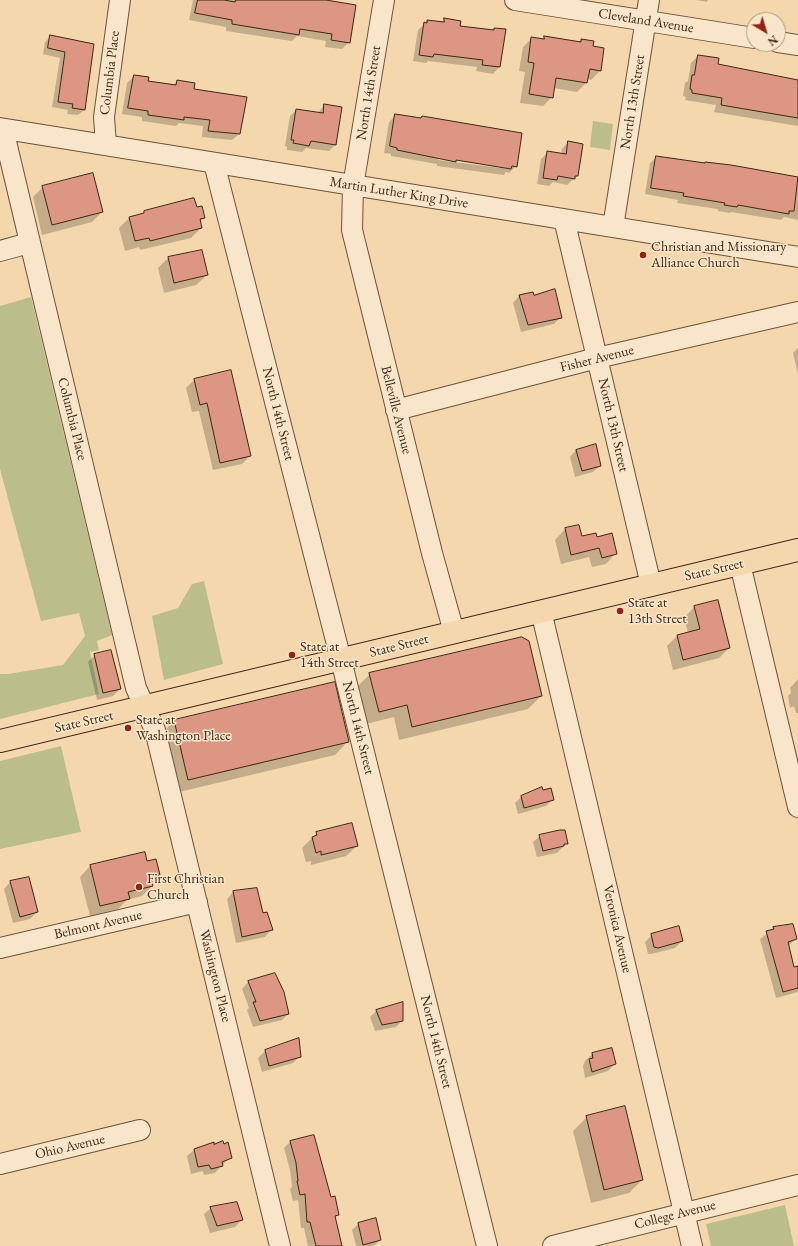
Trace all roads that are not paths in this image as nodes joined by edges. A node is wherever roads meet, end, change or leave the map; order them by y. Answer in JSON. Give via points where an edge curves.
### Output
{"nodes":[{"id":1,"x":120,"y":0,"type":"edge"},
{"id":2,"x":384,"y":0,"type":"edge"},
{"id":3,"x":515,"y":0,"type":"edge"},
{"id":4,"x":649,"y":0,"type":"edge"},
{"id":5,"x":645,"y":21,"type":"junction"},
{"id":6,"x":746,"y":37,"type":"edge"},
{"id":7,"x":786,"y":43,"type":"edge"},
{"id":8,"x":798,"y":45,"type":"edge"},
{"id":9,"x":1,"y":129,"type":"edge"},
{"id":10,"x":106,"y":145,"type":"junction"},
{"id":11,"x":214,"y":164,"type":"junction"},
{"id":12,"x":353,"y":186,"type":"junction"},
{"id":13,"x":564,"y":219,"type":"junction"},
{"id":14,"x":613,"y":227,"type":"junction"},
{"id":15,"x":30,"y":243,"type":"junction"},
{"id":16,"x":0,"y":251,"type":"edge"},
{"id":17,"x":798,"y":257,"type":"edge"},
{"id":18,"x":798,"y":312,"type":"edge"},
{"id":19,"x":598,"y":358,"type":"junction"},
{"id":20,"x":396,"y":410,"type":"junction"},
{"id":21,"x":798,"y":550,"type":"edge"},
{"id":22,"x":740,"y":564,"type":"junction"},
{"id":23,"x":651,"y":585,"type":"junction"},
{"id":24,"x":541,"y":611,"type":"junction"},
{"id":25,"x":454,"y":632,"type":"junction"},
{"id":26,"x":341,"y":660,"type":"junction"},
{"id":27,"x":144,"y":707,"type":"junction"},
{"id":28,"x":0,"y":741,"type":"edge"},
{"id":29,"x":798,"y":807,"type":"edge"},
{"id":30,"x":197,"y":902,"type":"junction"},
{"id":31,"x":0,"y":948,"type":"edge"},
{"id":32,"x":140,"y":1130,"type":"dead end"},
{"id":33,"x":0,"y":1164,"type":"edge"},
{"id":34,"x":798,"y":1185,"type":"edge"},
{"id":35,"x":685,"y":1213,"type":"junction"},
{"id":36,"x":280,"y":1246,"type":"edge"},
{"id":37,"x":487,"y":1246,"type":"edge"},
{"id":38,"x":553,"y":1246,"type":"edge"},
{"id":39,"x":692,"y":1246,"type":"edge"}],
"edges":[{"from":1,"to":10,"type":"street","name":"Columbia Place","via":[[104,117]]},
{"from":2,"to":12,"type":"street","name":"North 14th Street"},
{"from":3,"to":5,"type":"street","name":"Cleveland Avenue"},
{"from":4,"to":5,"type":"street","name":"North 13th Street"},
{"from":5,"to":6,"type":"street","name":"Cleveland Avenue"},
{"from":5,"to":14,"type":"street","name":"North 13th Street"},
{"from":7,"to":8,"type":"street"},
{"from":9,"to":10,"type":"street","name":"Martin Luther King Drive"},
{"from":9,"to":15,"type":"street","name":"Columbia Place"},
{"from":10,"to":11,"type":"street","name":"Martin Luther King Drive"},
{"from":11,"to":12,"type":"street","name":"Martin Luther King Drive"},
{"from":11,"to":26,"type":"street","name":"North 14th Street"},
{"from":12,"to":13,"type":"street","name":"Martin Luther King Drive"},
{"from":12,"to":20,"type":"street","name":"Belleville Avenue","via":[[352,230]]},
{"from":13,"to":14,"type":"street","name":"Martin Luther King Drive"},
{"from":13,"to":19,"type":"street","name":"North 13th Street"},
{"from":14,"to":17,"type":"street","name":"Martin Luther King Drive"},
{"from":15,"to":16,"type":"street"},
{"from":15,"to":27,"type":"street","name":"Columbia Place","via":[[136,688]]},
{"from":18,"to":19,"type":"street","name":"Fisher Avenue"},
{"from":19,"to":20,"type":"street","name":"Fisher Avenue"},
{"from":19,"to":23,"type":"street","name":"North 13th Street"},
{"from":20,"to":25,"type":"street","name":"Belleville Avenue"},
{"from":21,"to":22,"type":"main road","name":"State Street"},
{"from":22,"to":23,"type":"main road","name":"State Street"},
{"from":22,"to":29,"type":"street"},
{"from":23,"to":24,"type":"main road","name":"State Street"},
{"from":24,"to":25,"type":"main road","name":"State Street"},
{"from":24,"to":35,"type":"street","name":"Veronica Avenue"},
{"from":25,"to":26,"type":"main road","name":"State Street"},
{"from":26,"to":27,"type":"main road","name":"State Street"},
{"from":26,"to":37,"type":"street","name":"North 14th Street"},
{"from":27,"to":28,"type":"main road","name":"State Street"},
{"from":27,"to":30,"type":"street","name":"Washington Place","via":[[155,730]]},
{"from":30,"to":31,"type":"street","name":"Belmont Avenue"},
{"from":30,"to":36,"type":"street","name":"Washington Place"},
{"from":32,"to":33,"type":"street","name":"Ohio Avenue"},
{"from":34,"to":35,"type":"street","name":"College Avenue"},
{"from":35,"to":38,"type":"street","name":"College Avenue"},
{"from":35,"to":39,"type":"street","name":"Veronica Avenue"}]}
